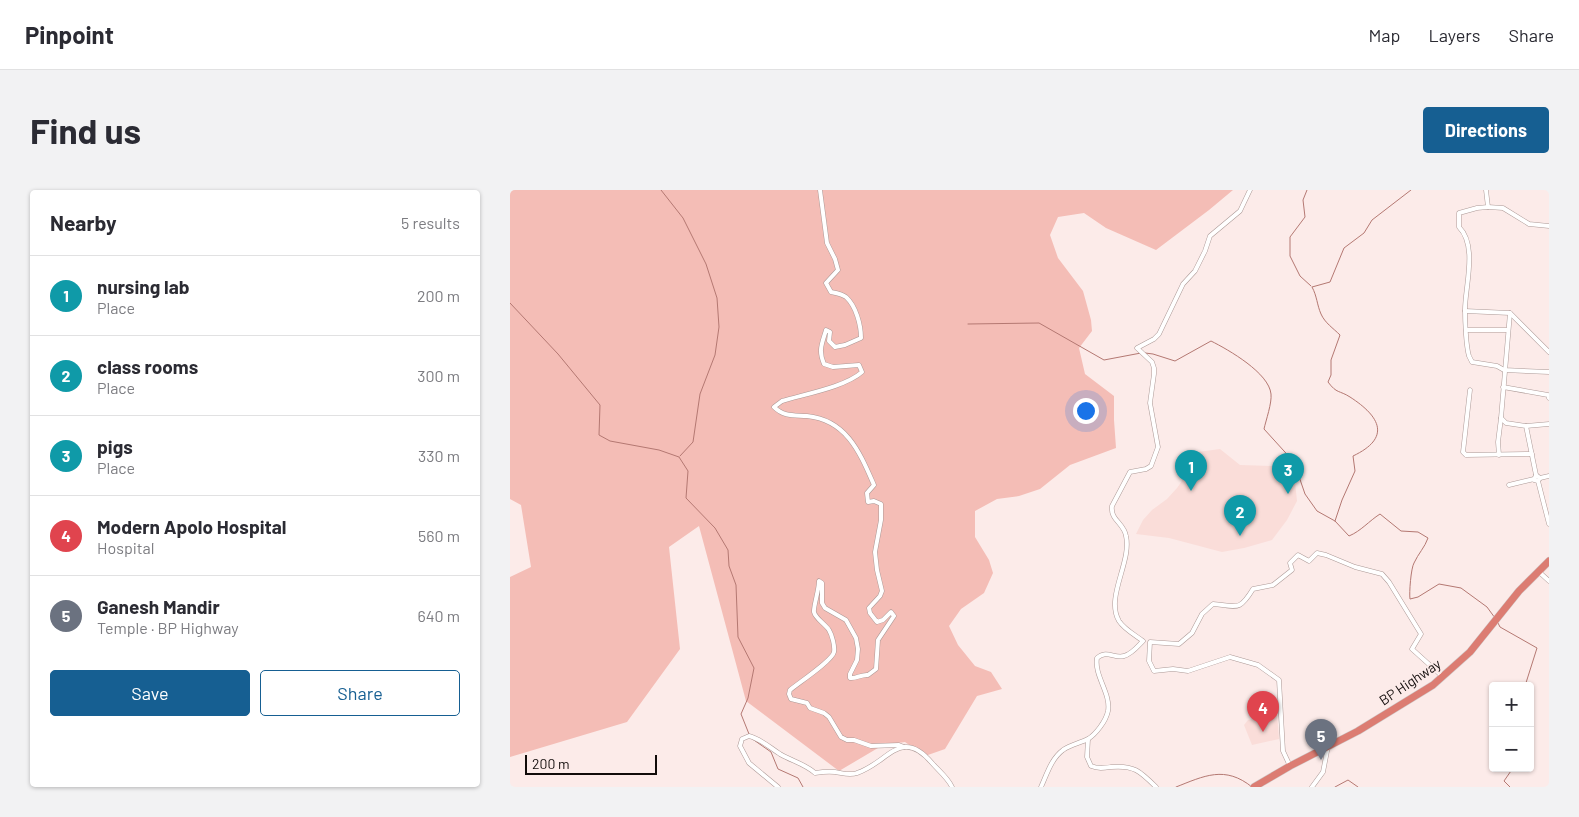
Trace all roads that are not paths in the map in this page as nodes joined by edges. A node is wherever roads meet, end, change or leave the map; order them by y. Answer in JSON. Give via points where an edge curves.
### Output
{"nodes":[{"id":1,"x":820,"y":190,"type":"edge"},
{"id":2,"x":1250,"y":190,"type":"edge"},
{"id":3,"x":1486,"y":190,"type":"edge"},
{"id":4,"x":1488,"y":207,"type":"junction"},
{"id":5,"x":1549,"y":226,"type":"edge"},
{"id":6,"x":1464,"y":311,"type":"junction"},
{"id":7,"x":1510,"y":313,"type":"junction"},
{"id":8,"x":1466,"y":330,"type":"junction"},
{"id":9,"x":1508,"y":330,"type":"junction"},
{"id":10,"x":1549,"y":352,"type":"edge"},
{"id":11,"x":1504,"y":370,"type":"junction"},
{"id":12,"x":1549,"y":372,"type":"edge"},
{"id":13,"x":1503,"y":387,"type":"junction"},
{"id":14,"x":1470,"y":390,"type":"dead end"},
{"id":15,"x":1549,"y":398,"type":"edge"},
{"id":16,"x":1501,"y":418,"type":"junction"},
{"id":17,"x":1549,"y":424,"type":"edge"},
{"id":18,"x":1526,"y":426,"type":"junction"},
{"id":19,"x":1532,"y":454,"type":"junction"},
{"id":20,"x":1499,"y":455,"type":"junction"},
{"id":21,"x":1549,"y":476,"type":"edge"},
{"id":22,"x":1537,"y":478,"type":"junction"},
{"id":23,"x":1509,"y":485,"type":"dead end"},
{"id":24,"x":1549,"y":503,"type":"edge"},
{"id":25,"x":1544,"y":504,"type":"junction"},
{"id":26,"x":1549,"y":524,"type":"edge"},
{"id":27,"x":1549,"y":561,"type":"edge"},
{"id":28,"x":1538,"y":571,"type":"junction"},
{"id":29,"x":1549,"y":582,"type":"edge"},
{"id":30,"x":1143,"y":641,"type":"junction"},
{"id":31,"x":1150,"y":642,"type":"junction"},
{"id":32,"x":1442,"y":677,"type":"junction"},
{"id":33,"x":1088,"y":739,"type":"junction"},
{"id":34,"x":1328,"y":746,"type":"junction"},
{"id":35,"x":904,"y":747,"type":"junction"},
{"id":36,"x":1290,"y":766,"type":"junction"},
{"id":37,"x":1255,"y":786,"type":"edge"},
{"id":38,"x":778,"y":787,"type":"edge"},
{"id":39,"x":952,"y":787,"type":"edge"},
{"id":40,"x":1041,"y":787,"type":"edge"},
{"id":41,"x":1156,"y":787,"type":"edge"},
{"id":42,"x":1312,"y":787,"type":"edge"}],
"edges":[{"from":1,"to":35,"type":"street","via":[[827,243],[838,270],[826,283],[831,292],[844,295],[852,304],[861,330],[861,338],[835,347],[829,341],[830,332],[826,330],[820,356],[824,364],[833,367],[859,365],[862,372],[844,383],[782,401],[774,407],[780,413],[808,416],[838,426],[864,462],[874,485],[867,493],[868,502],[881,504],[876,552],[882,591],[869,608],[878,622],[891,612],[894,616],[878,640],[876,668],[868,675],[850,678],[857,660],[856,638],[846,620],[825,608],[822,583],[819,582],[813,611],[830,632],[833,657],[789,694],[791,699],[807,703],[810,708],[824,713],[847,740],[865,745]]},
{"from":2,"to":30,"type":"street","via":[[1240,211],[1210,236],[1195,271],[1183,284],[1160,334],[1137,348],[1154,368],[1150,403],[1158,447],[1151,466],[1130,472],[1111,512],[1126,535],[1127,551],[1115,602],[1116,615]]},
{"from":3,"to":4,"type":"street"},
{"from":4,"to":5,"type":"street","via":[[1503,208],[1530,224]]},
{"from":4,"to":6,"type":"street","via":[[1459,213],[1459,227],[1469,247]]},
{"from":6,"to":7,"type":"street"},
{"from":6,"to":8,"type":"street"},
{"from":7,"to":9,"type":"street"},
{"from":7,"to":10,"type":"street"},
{"from":8,"to":9,"type":"street"},
{"from":8,"to":11,"type":"street","via":[[1467,350],[1472,362]]},
{"from":9,"to":11,"type":"street"},
{"from":11,"to":12,"type":"street"},
{"from":11,"to":13,"type":"street"},
{"from":13,"to":15,"type":"street","via":[[1548,395]]},
{"from":13,"to":16,"type":"street"},
{"from":14,"to":20,"type":"street","via":[[1463,452],[1466,455]]},
{"from":16,"to":18,"type":"street","via":[[1506,423]]},
{"from":16,"to":20,"type":"street"},
{"from":17,"to":18,"type":"street"},
{"from":18,"to":19,"type":"street"},
{"from":19,"to":20,"type":"street"},
{"from":19,"to":22,"type":"street"},
{"from":21,"to":22,"type":"street"},
{"from":22,"to":23,"type":"street"},
{"from":22,"to":25,"type":"street"},
{"from":24,"to":25,"type":"street"},
{"from":25,"to":26,"type":"street"},
{"from":27,"to":28,"type":"highway","name":"BP Highway"},
{"from":28,"to":29,"type":"street"},
{"from":28,"to":32,"type":"highway","name":"BP Highway","via":[[1470,652]]},
{"from":30,"to":31,"type":"street"},
{"from":30,"to":33,"type":"street","via":[[1126,656],[1107,653],[1097,658],[1108,712]]},
{"from":31,"to":32,"type":"street","via":[[1179,644],[1192,633],[1202,614],[1213,604],[1237,606],[1244,603],[1253,589],[1273,584],[1292,570],[1290,563],[1298,554],[1309,561],[1317,553],[1382,574],[1419,629],[1421,634],[1412,649]]},
{"from":31,"to":36,"type":"street","via":[[1148,661],[1154,671],[1188,671],[1230,657],[1258,665],[1279,680],[1283,751]]},
{"from":32,"to":34,"type":"highway","name":"BP Highway","via":[[1433,686]]},
{"from":33,"to":40,"type":"street","via":[[1062,751],[1051,763]]},
{"from":33,"to":41,"type":"street","via":[[1087,757],[1091,766],[1125,766],[1142,773]]},
{"from":34,"to":36,"type":"highway","name":"BP Highway"},
{"from":34,"to":42,"type":"street","via":[[1323,772]]},
{"from":35,"to":38,"type":"street","via":[[892,751],[866,770],[844,775],[815,773],[778,753],[762,740],[749,736],[742,739],[740,746],[749,763]]},
{"from":35,"to":39,"type":"street","via":[[911,747],[928,758]]},
{"from":36,"to":37,"type":"highway","name":"BP Highway"}]}
